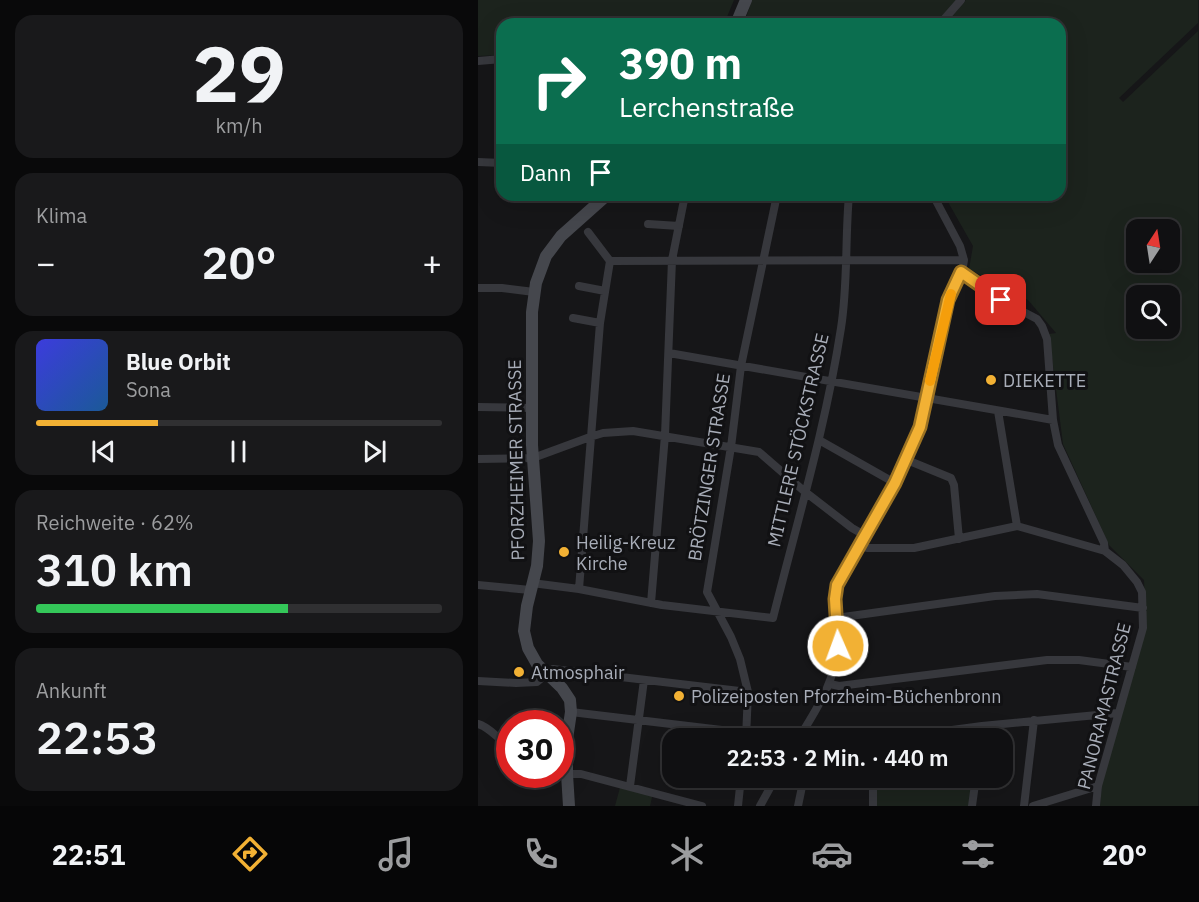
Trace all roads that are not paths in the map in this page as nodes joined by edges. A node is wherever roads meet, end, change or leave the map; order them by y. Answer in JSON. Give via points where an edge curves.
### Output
{"nodes":[{"id":1,"x":746,"y":0,"type":"edge"},
{"id":2,"x":961,"y":0,"type":"edge"},
{"id":3,"x":738,"y":18,"type":"edge"},
{"id":4,"x":945,"y":18,"type":"edge"},
{"id":5,"x":496,"y":60,"type":"edge"},
{"id":6,"x":478,"y":61,"type":"edge"},
{"id":7,"x":478,"y":162,"type":"edge"},
{"id":8,"x":496,"y":163,"type":"edge"},
{"id":9,"x":600,"y":201,"type":"edge"},
{"id":10,"x":684,"y":201,"type":"edge"},
{"id":11,"x":776,"y":201,"type":"edge"},
{"id":12,"x":849,"y":201,"type":"edge"},
{"id":13,"x":936,"y":201,"type":"edge"},
{"id":14,"x":648,"y":224,"type":"dead end"},
{"id":15,"x":679,"y":226,"type":"junction"},
{"id":16,"x":588,"y":232,"type":"dead end"},
{"id":17,"x":762,"y":259,"type":"junction"},
{"id":18,"x":672,"y":260,"type":"junction"},
{"id":19,"x":845,"y":260,"type":"junction"},
{"id":20,"x":964,"y":260,"type":"junction"},
{"id":21,"x":610,"y":261,"type":"junction"},
{"id":22,"x":961,"y":272,"type":"junction"},
{"id":23,"x":579,"y":286,"type":"dead end"},
{"id":24,"x":478,"y":288,"type":"edge"},
{"id":25,"x":605,"y":291,"type":"junction"},
{"id":26,"x":534,"y":292,"type":"junction"},
{"id":27,"x":573,"y":318,"type":"dead end"},
{"id":28,"x":600,"y":323,"type":"junction"},
{"id":29,"x":668,"y":353,"type":"junction"},
{"id":30,"x":741,"y":366,"type":"junction"},
{"id":31,"x":831,"y":382,"type":"junction"},
{"id":32,"x":926,"y":399,"type":"junction"},
{"id":33,"x":478,"y":406,"type":"edge"},
{"id":34,"x":532,"y":408,"type":"junction"},
{"id":35,"x":998,"y":411,"type":"junction"},
{"id":36,"x":1053,"y":420,"type":"junction"},
{"id":37,"x":665,"y":435,"type":"junction"},
{"id":38,"x":590,"y":436,"type":"junction"},
{"id":39,"x":819,"y":440,"type":"junction"},
{"id":40,"x":731,"y":447,"type":"junction"},
{"id":41,"x":533,"y":458,"type":"junction"},
{"id":42,"x":478,"y":459,"type":"edge"},
{"id":43,"x":907,"y":460,"type":"junction"},
{"id":44,"x":895,"y":483,"type":"junction"},
{"id":45,"x":804,"y":491,"type":"junction"},
{"id":46,"x":1016,"y":526,"type":"junction"},
{"id":47,"x":865,"y":536,"type":"junction"},
{"id":48,"x":958,"y":539,"type":"junction"},
{"id":49,"x":859,"y":546,"type":"junction"},
{"id":50,"x":1105,"y":551,"type":"junction"},
{"id":51,"x":478,"y":585,"type":"edge"},
{"id":52,"x":531,"y":586,"type":"junction"},
{"id":53,"x":579,"y":589,"type":"junction"},
{"id":54,"x":651,"y":603,"type":"junction"},
{"id":55,"x":1143,"y":608,"type":"junction"},
{"id":56,"x":717,"y":613,"type":"junction"},
{"id":57,"x":836,"y":618,"type":"junction"},
{"id":58,"x":1132,"y":667,"type":"junction"},
{"id":59,"x":545,"y":674,"type":"junction"},
{"id":60,"x":644,"y":680,"type":"junction"},
{"id":61,"x":478,"y":681,"type":"edge"},
{"id":62,"x":830,"y":684,"type":"junction"},
{"id":63,"x":748,"y":692,"type":"junction"},
{"id":64,"x":571,"y":710,"type":"edge"},
{"id":65,"x":574,"y":712,"type":"edge"},
{"id":66,"x":1118,"y":713,"type":"junction"},
{"id":67,"x":639,"y":720,"type":"junction"},
{"id":68,"x":1034,"y":720,"type":"junction"},
{"id":69,"x":478,"y":724,"type":"edge"},
{"id":70,"x":982,"y":726,"type":"joint"},
{"id":71,"x":692,"y":728,"type":"edge"},
{"id":72,"x":746,"y":728,"type":"edge"},
{"id":73,"x":805,"y":728,"type":"edge"},
{"id":74,"x":967,"y":728,"type":"edge"},
{"id":75,"x":496,"y":737,"type":"edge"},
{"id":76,"x":574,"y":770,"type":"edge"},
{"id":77,"x":630,"y":786,"type":"junction"},
{"id":78,"x":1098,"y":786,"type":"junction"},
{"id":79,"x":567,"y":788,"type":"edge"},
{"id":80,"x":740,"y":788,"type":"edge"},
{"id":81,"x":770,"y":788,"type":"edge"},
{"id":82,"x":802,"y":788,"type":"edge"},
{"id":83,"x":873,"y":788,"type":"edge"},
{"id":84,"x":974,"y":788,"type":"edge"},
{"id":85,"x":569,"y":806,"type":"edge"},
{"id":86,"x":702,"y":806,"type":"edge"},
{"id":87,"x":738,"y":806,"type":"edge"},
{"id":88,"x":760,"y":806,"type":"edge"},
{"id":89,"x":798,"y":806,"type":"edge"},
{"id":90,"x":873,"y":806,"type":"edge"},
{"id":91,"x":972,"y":806,"type":"edge"},
{"id":92,"x":1024,"y":806,"type":"edge"},
{"id":93,"x":1033,"y":806,"type":"edge"},
{"id":94,"x":1096,"y":806,"type":"edge"}],
"edges":[{"from":1,"to":3,"type":"main road"},
{"from":2,"to":4,"type":"street"},
{"from":5,"to":6,"type":"street"},
{"from":7,"to":8,"type":"street"},
{"from":9,"to":26,"type":"main road","name":"PFORZHEIMER STRASSE","via":[[555,243],[542,265]]},
{"from":10,"to":15,"type":"street"},
{"from":11,"to":17,"type":"street","name":"BRÖTZINGER STRASSE"},
{"from":12,"to":19,"type":"street","name":"MITTLERE STÖCKSTRASSE"},
{"from":13,"to":20,"type":"street"},
{"from":14,"to":15,"type":"street"},
{"from":15,"to":18,"type":"street"},
{"from":16,"to":21,"type":"street"},
{"from":17,"to":18,"type":"street"},
{"from":17,"to":19,"type":"street"},
{"from":17,"to":30,"type":"street","name":"BRÖTZINGER STRASSE"},
{"from":18,"to":21,"type":"street"},
{"from":18,"to":29,"type":"street"},
{"from":19,"to":20,"type":"street"},
{"from":19,"to":31,"type":"street","name":"MITTLERE STÖCKSTRASSE","via":[[842,325]]},
{"from":20,"to":22,"type":"street"},
{"from":21,"to":25,"type":"street"},
{"from":22,"to":32,"type":"street","via":[[948,300]]},
{"from":22,"to":36,"type":"street","name":"PANORAMASTRASSE","via":[[1001,300],[1038,319],[1045,332]]},
{"from":23,"to":25,"type":"street"},
{"from":24,"to":26,"type":"street"},
{"from":25,"to":28,"type":"street"},
{"from":26,"to":34,"type":"main road","name":"PFORZHEIMER STRASSE"},
{"from":27,"to":28,"type":"street"},
{"from":28,"to":38,"type":"street"},
{"from":29,"to":30,"type":"street"},
{"from":29,"to":37,"type":"street"},
{"from":30,"to":31,"type":"street"},
{"from":30,"to":40,"type":"street","name":"BRÖTZINGER STRASSE"},
{"from":31,"to":32,"type":"street"},
{"from":31,"to":39,"type":"street","name":"MITTLERE STÖCKSTRASSE"},
{"from":32,"to":35,"type":"street"},
{"from":32,"to":43,"type":"street"},
{"from":33,"to":34,"type":"street"},
{"from":34,"to":41,"type":"main road","name":"PFORZHEIMER STRASSE"},
{"from":35,"to":36,"type":"street"},
{"from":35,"to":46,"type":"street"},
{"from":36,"to":50,"type":"street","name":"PANORAMASTRASSE","via":[[1058,444]]},
{"from":37,"to":38,"type":"street","via":[[632,431]]},
{"from":37,"to":40,"type":"street"},
{"from":37,"to":54,"type":"street"},
{"from":38,"to":41,"type":"street"},
{"from":38,"to":53,"type":"street"},
{"from":39,"to":44,"type":"street"},
{"from":39,"to":45,"type":"street","name":"MITTLERE STÖCKSTRASSE"},
{"from":40,"to":45,"type":"street","via":[[759,452]]},
{"from":40,"to":56,"type":"street","name":"BRÖTZINGER STRASSE","via":[[707,592]]},
{"from":41,"to":42,"type":"street"},
{"from":41,"to":52,"type":"main road","name":"PFORZHEIMER STRASSE","via":[[539,541]]},
{"from":43,"to":44,"type":"street"},
{"from":43,"to":48,"type":"street","via":[[950,478],[954,485]]},
{"from":44,"to":47,"type":"street"},
{"from":45,"to":47,"type":"street"},
{"from":45,"to":56,"type":"street","name":"MITTLERE STÖCKSTRASSE","via":[[773,618]]},
{"from":46,"to":48,"type":"street"},
{"from":46,"to":50,"type":"street"},
{"from":47,"to":49,"type":"street"},
{"from":48,"to":49,"type":"street","via":[[914,548]]},
{"from":49,"to":57,"type":"street","via":[[837,585]]},
{"from":50,"to":55,"type":"street","name":"PANORAMASTRASSE","via":[[1137,582]]},
{"from":51,"to":52,"type":"street"},
{"from":52,"to":53,"type":"street"},
{"from":52,"to":59,"type":"main road","name":"PFORZHEIMER STRASSE","via":[[524,620],[525,640]]},
{"from":53,"to":54,"type":"street"},
{"from":54,"to":56,"type":"street"},
{"from":55,"to":57,"type":"street","via":[[1037,594]]},
{"from":55,"to":58,"type":"street","name":"PANORAMASTRASSE","via":[[1143,628]]},
{"from":56,"to":63,"type":"street","name":"BRÖTZINGER STRASSE","via":[[740,659]]},
{"from":57,"to":62,"type":"street","via":[[838,646]]},
{"from":58,"to":62,"type":"street","via":[[1047,660]]},
{"from":58,"to":66,"type":"street","name":"PANORAMASTRASSE"},
{"from":59,"to":60,"type":"street","via":[[553,669]]},
{"from":59,"to":61,"type":"street","via":[[537,682]]},
{"from":59,"to":64,"type":"main road","name":"PFORZHEIMER STRASSE","via":[[566,692]]},
{"from":60,"to":63,"type":"street"},
{"from":60,"to":67,"type":"street"},
{"from":62,"to":73,"type":"street"},
{"from":63,"to":72,"type":"street","name":"BRÖTZINGER STRASSE"},
{"from":65,"to":67,"type":"street"},
{"from":66,"to":68,"type":"street"},
{"from":66,"to":78,"type":"street","name":"PANORAMASTRASSE"},
{"from":67,"to":71,"type":"street"},
{"from":67,"to":77,"type":"street"},
{"from":68,"to":70,"type":"street"},
{"from":68,"to":92,"type":"street"},
{"from":69,"to":75,"type":"street"},
{"from":70,"to":74,"type":"street"},
{"from":76,"to":77,"type":"street"},
{"from":77,"to":86,"type":"street"},
{"from":78,"to":93,"type":"street"},
{"from":78,"to":94,"type":"street","name":"PANORAMASTRASSE"},
{"from":79,"to":85,"type":"main road","name":"PFORZHEIMER STRASSE"},
{"from":80,"to":87,"type":"street"},
{"from":81,"to":88,"type":"street"},
{"from":82,"to":89,"type":"street"},
{"from":83,"to":90,"type":"street"},
{"from":84,"to":91,"type":"street"}]}
